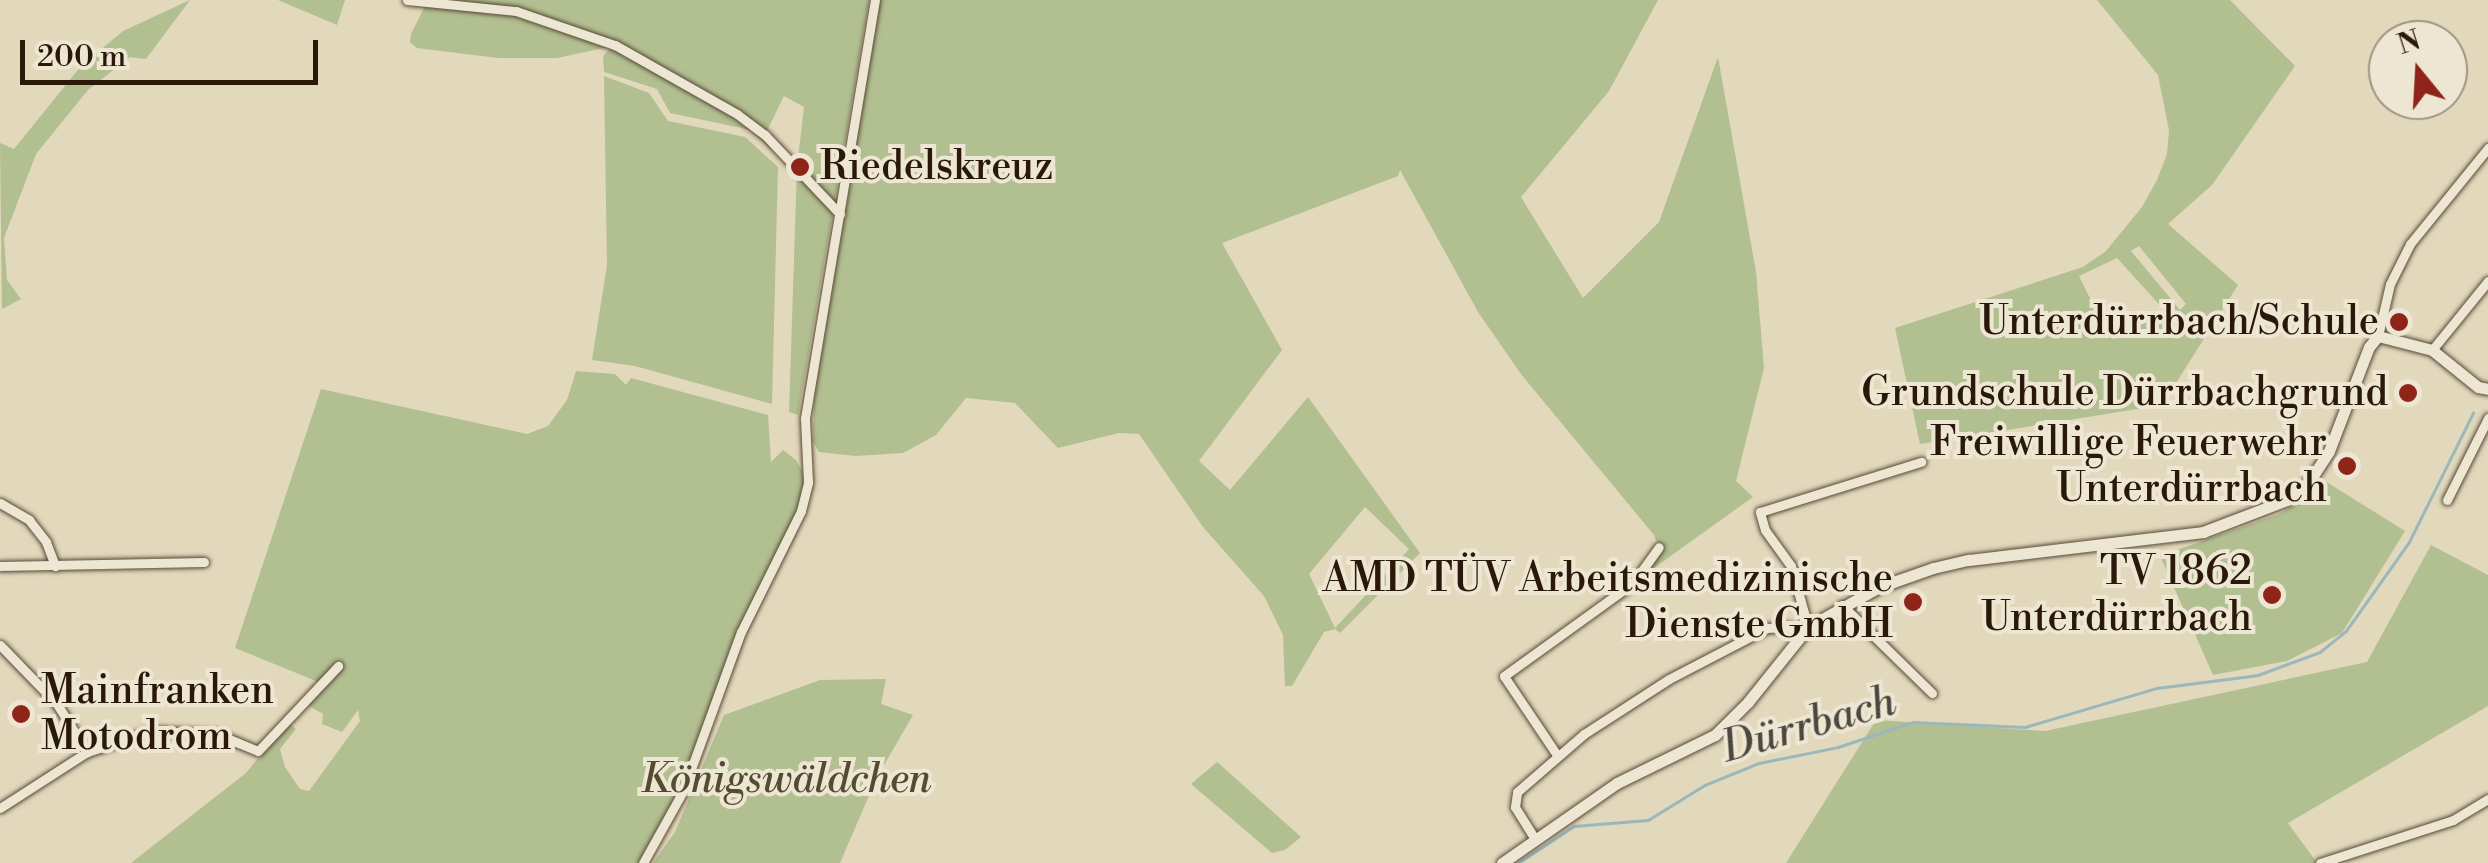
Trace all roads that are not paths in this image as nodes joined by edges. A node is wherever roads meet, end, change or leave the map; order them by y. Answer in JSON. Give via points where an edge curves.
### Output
{"nodes":[{"id":1,"x":407,"y":0,"type":"edge"},
{"id":2,"x":875,"y":0,"type":"edge"},
{"id":3,"x":2488,"y":148,"type":"edge"},
{"id":4,"x":840,"y":214,"type":"junction"},
{"id":5,"x":2488,"y":282,"type":"edge"},
{"id":6,"x":2378,"y":336,"type":"junction"},
{"id":7,"x":2432,"y":350,"type":"junction"},
{"id":8,"x":2488,"y":389,"type":"edge"},
{"id":9,"x":2488,"y":418,"type":"edge"},
{"id":10,"x":1921,"y":462,"type":"dead end"},
{"id":11,"x":2447,"y":500,"type":"dead end"},
{"id":12,"x":0,"y":502,"type":"edge"},
{"id":13,"x":1659,"y":547,"type":"dead end"},
{"id":14,"x":204,"y":562,"type":"dead end"},
{"id":15,"x":0,"y":566,"type":"edge"},
{"id":16,"x":55,"y":566,"type":"junction"},
{"id":17,"x":1842,"y":605,"type":"junction"},
{"id":18,"x":1804,"y":631,"type":"junction"},
{"id":19,"x":0,"y":645,"type":"edge"},
{"id":20,"x":338,"y":666,"type":"dead end"},
{"id":21,"x":1932,"y":693,"type":"dead end"},
{"id":22,"x":87,"y":752,"type":"junction"},
{"id":23,"x":1557,"y":755,"type":"junction"},
{"id":24,"x":2488,"y":799,"type":"edge"},
{"id":25,"x":0,"y":808,"type":"edge"},
{"id":26,"x":1535,"y":839,"type":"junction"},
{"id":27,"x":642,"y":863,"type":"edge"},
{"id":28,"x":1502,"y":863,"type":"edge"},
{"id":29,"x":2320,"y":863,"type":"edge"}],
"edges":[{"from":1,"to":4,"type":"street","via":[[516,11],[614,45],[737,114]]},
{"from":2,"to":4,"type":"street"},
{"from":3,"to":6,"type":"street","via":[[2410,244],[2390,284]]},
{"from":4,"to":27,"type":"street","via":[[805,418],[808,482],[802,511],[741,632],[684,791]]},
{"from":5,"to":7,"type":"street"},
{"from":6,"to":7,"type":"street"},
{"from":6,"to":17,"type":"street","via":[[2320,467],[2287,500],[2189,535],[1932,568]]},
{"from":7,"to":8,"type":"street"},
{"from":9,"to":11,"type":"street"},
{"from":10,"to":18,"type":"street","via":[[1760,512],[1791,566]]},
{"from":12,"to":16,"type":"street","via":[[29,520]]},
{"from":13,"to":23,"type":"street","via":[[1633,584],[1504,676]]},
{"from":14,"to":16,"type":"street"},
{"from":15,"to":16,"type":"street"},
{"from":17,"to":18,"type":"street"},
{"from":17,"to":21,"type":"street"},
{"from":18,"to":23,"type":"street","via":[[1767,628],[1669,678]]},
{"from":18,"to":26,"type":"street","via":[[1714,734],[1617,783]]},
{"from":19,"to":22,"type":"street","via":[[56,704]]},
{"from":20,"to":22,"type":"street","via":[[258,751],[217,734],[170,730]]},
{"from":22,"to":25,"type":"street"},
{"from":23,"to":26,"type":"street","via":[[1514,798]]},
{"from":24,"to":29,"type":"street","via":[[2453,820]]},
{"from":26,"to":28,"type":"street"}]}
